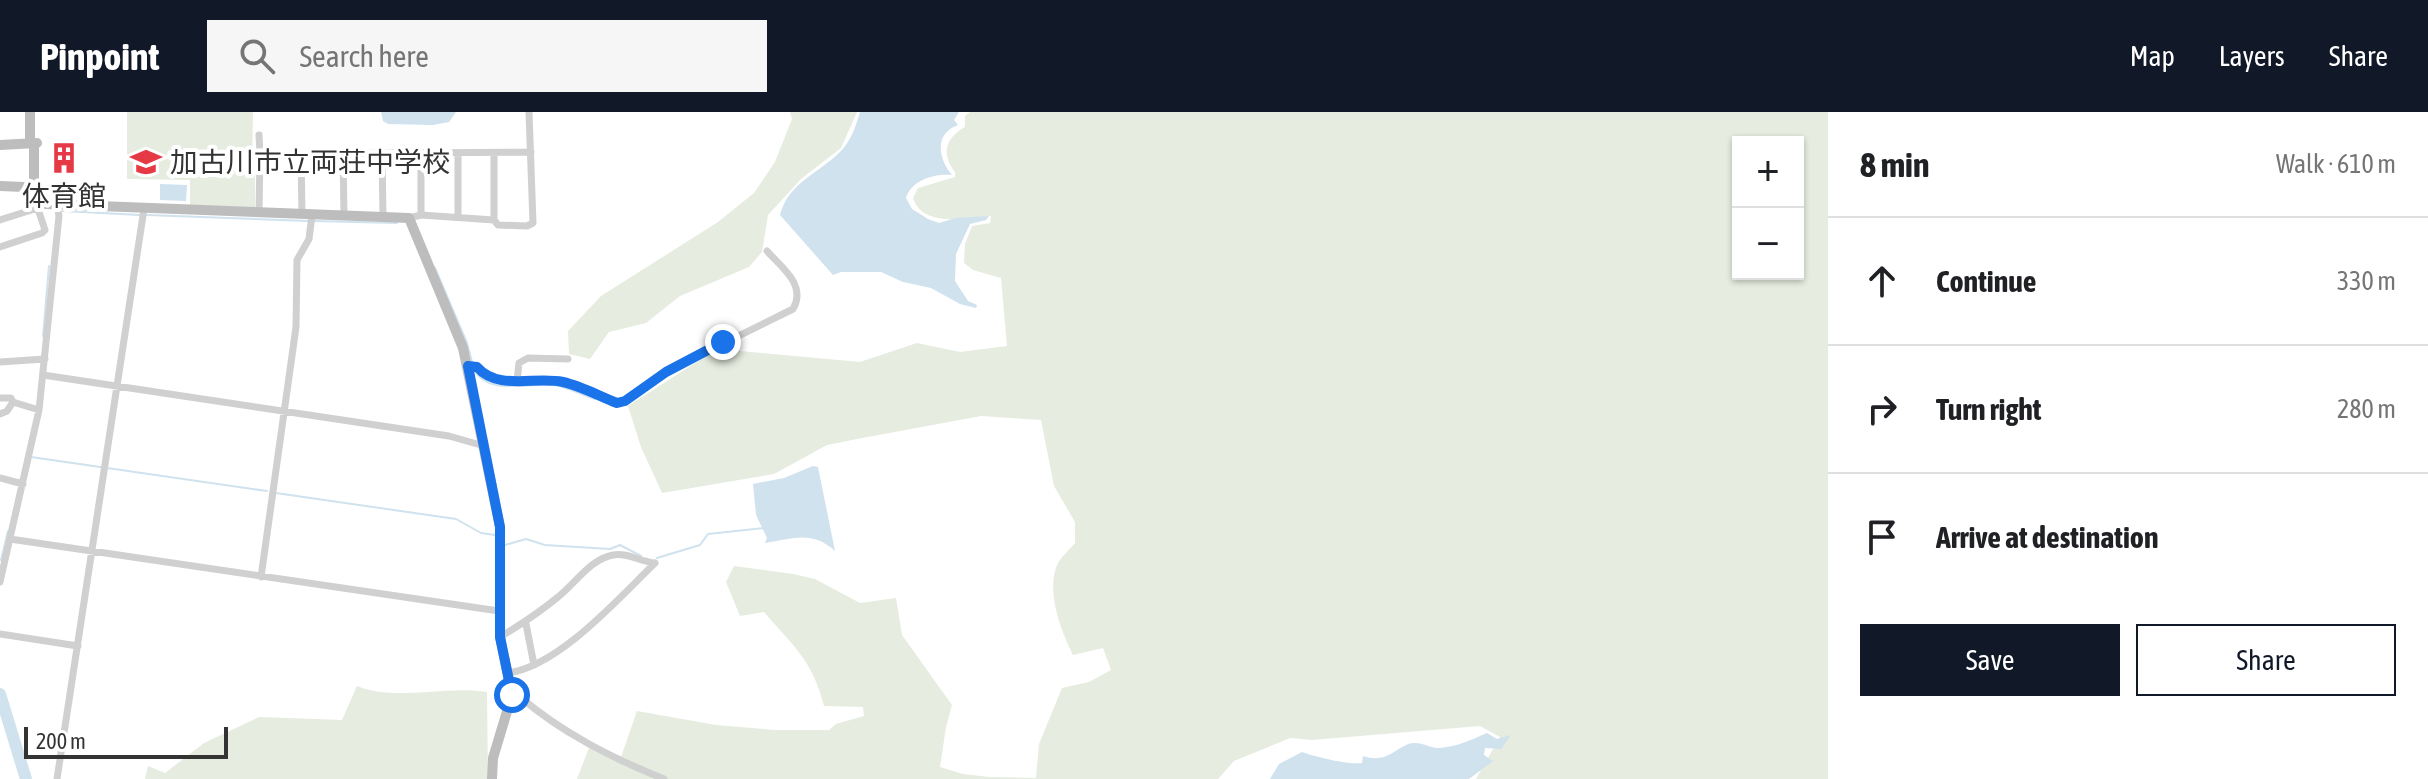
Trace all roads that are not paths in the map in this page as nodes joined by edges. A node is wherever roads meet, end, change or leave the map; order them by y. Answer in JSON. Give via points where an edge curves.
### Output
{"nodes":[{"id":1,"x":30,"y":112,"type":"edge"},
{"id":2,"x":529,"y":112,"type":"edge"},
{"id":3,"x":259,"y":135,"type":"dead end"},
{"id":4,"x":33,"y":143,"type":"junction"},
{"id":5,"x":0,"y":145,"type":"edge"},
{"id":6,"x":531,"y":152,"type":"junction"},
{"id":7,"x":458,"y":153,"type":"junction"},
{"id":8,"x":494,"y":153,"type":"junction"},
{"id":9,"x":260,"y":154,"type":"junction"},
{"id":10,"x":301,"y":154,"type":"junction"},
{"id":11,"x":343,"y":154,"type":"junction"},
{"id":12,"x":382,"y":154,"type":"junction"},
{"id":13,"x":421,"y":154,"type":"junction"},
{"id":14,"x":0,"y":186,"type":"edge"},
{"id":15,"x":34,"y":194,"type":"junction"},
{"id":16,"x":47,"y":206,"type":"junction"},
{"id":17,"x":144,"y":209,"type":"junction"},
{"id":18,"x":259,"y":214,"type":"junction"},
{"id":19,"x":307,"y":215,"type":"junction"},
{"id":20,"x":344,"y":215,"type":"junction"},
{"id":21,"x":383,"y":216,"type":"junction"},
{"id":22,"x":415,"y":216,"type":"junction"},
{"id":23,"x":458,"y":217,"type":"junction"},
{"id":24,"x":0,"y":220,"type":"edge"},
{"id":25,"x":494,"y":220,"type":"junction"},
{"id":26,"x":0,"y":247,"type":"edge"},
{"id":27,"x":767,"y":251,"type":"dead end"},
{"id":28,"x":45,"y":359,"type":"junction"},
{"id":29,"x":568,"y":359,"type":"dead end"},
{"id":30,"x":0,"y":362,"type":"edge"},
{"id":31,"x":468,"y":366,"type":"junction"},
{"id":32,"x":43,"y":375,"type":"junction"},
{"id":33,"x":517,"y":381,"type":"junction"},
{"id":34,"x":115,"y":388,"type":"junction"},
{"id":35,"x":0,"y":398,"type":"edge"},
{"id":36,"x":13,"y":402,"type":"junction"},
{"id":37,"x":36,"y":409,"type":"junction"},
{"id":38,"x":285,"y":412,"type":"junction"},
{"id":39,"x":0,"y":414,"type":"edge"},
{"id":40,"x":484,"y":446,"type":"junction"},
{"id":41,"x":0,"y":478,"type":"edge"},
{"id":42,"x":20,"y":484,"type":"junction"},
{"id":43,"x":10,"y":539,"type":"junction"},
{"id":44,"x":92,"y":553,"type":"junction"},
{"id":45,"x":607,"y":556,"type":"junction"},
{"id":46,"x":261,"y":577,"type":"junction"},
{"id":47,"x":0,"y":582,"type":"edge"},
{"id":48,"x":499,"y":611,"type":"junction"},
{"id":49,"x":526,"y":624,"type":"junction"},
{"id":50,"x":0,"y":634,"type":"edge"},
{"id":51,"x":503,"y":635,"type":"junction"},
{"id":52,"x":78,"y":646,"type":"junction"},
{"id":53,"x":534,"y":665,"type":"junction"},
{"id":54,"x":508,"y":673,"type":"junction"},
{"id":55,"x":519,"y":696,"type":"dead end"},
{"id":56,"x":57,"y":779,"type":"edge"},
{"id":57,"x":492,"y":779,"type":"edge"},
{"id":58,"x":664,"y":779,"type":"edge"}],
"edges":[{"from":1,"to":4,"type":"street"},
{"from":2,"to":6,"type":"street"},
{"from":3,"to":9,"type":"street"},
{"from":4,"to":5,"type":"street"},
{"from":4,"to":15,"type":"street"},
{"from":6,"to":8,"type":"street"},
{"from":6,"to":25,"type":"street","via":[[533,223],[498,225]]},
{"from":7,"to":8,"type":"street"},
{"from":7,"to":13,"type":"street"},
{"from":7,"to":23,"type":"street"},
{"from":8,"to":25,"type":"street"},
{"from":9,"to":10,"type":"street"},
{"from":9,"to":18,"type":"street"},
{"from":10,"to":11,"type":"street"},
{"from":10,"to":19,"type":"street"},
{"from":11,"to":12,"type":"street"},
{"from":11,"to":20,"type":"street"},
{"from":12,"to":13,"type":"street"},
{"from":12,"to":21,"type":"street"},
{"from":13,"to":22,"type":"street"},
{"from":14,"to":15,"type":"street","via":[[24,187]]},
{"from":15,"to":16,"type":"street"},
{"from":16,"to":17,"type":"street"},
{"from":16,"to":24,"type":"street"},
{"from":16,"to":26,"type":"street","via":[[42,233]]},
{"from":16,"to":28,"type":"street","via":[[59,216]]},
{"from":17,"to":18,"type":"street"},
{"from":17,"to":34,"type":"street"},
{"from":18,"to":19,"type":"street"},
{"from":19,"to":20,"type":"street"},
{"from":19,"to":38,"type":"street","via":[[309,239],[296,265],[296,327]]},
{"from":20,"to":21,"type":"street"},
{"from":21,"to":22,"type":"street"},
{"from":22,"to":23,"type":"street"},
{"from":22,"to":31,"type":"street"},
{"from":23,"to":25,"type":"street"},
{"from":27,"to":33,"type":"street","via":[[798,286],[793,309],[666,372],[625,401],[617,403],[554,380]]},
{"from":28,"to":30,"type":"street"},
{"from":28,"to":32,"type":"street"},
{"from":29,"to":33,"type":"street","via":[[528,358],[519,363]]},
{"from":31,"to":33,"type":"street","via":[[496,379]]},
{"from":31,"to":40,"type":"street"},
{"from":32,"to":34,"type":"street"},
{"from":32,"to":37,"type":"street"},
{"from":34,"to":38,"type":"street"},
{"from":34,"to":44,"type":"street"},
{"from":35,"to":36,"type":"street"},
{"from":36,"to":37,"type":"street"},
{"from":36,"to":39,"type":"street"},
{"from":37,"to":42,"type":"street"},
{"from":38,"to":40,"type":"street"},
{"from":38,"to":46,"type":"street"},
{"from":40,"to":48,"type":"street","via":[[500,527]]},
{"from":41,"to":42,"type":"street"},
{"from":42,"to":43,"type":"street"},
{"from":43,"to":44,"type":"street"},
{"from":43,"to":47,"type":"street"},
{"from":44,"to":46,"type":"street"},
{"from":44,"to":52,"type":"street"},
{"from":45,"to":49,"type":"street"},
{"from":45,"to":51,"type":"street"},
{"from":45,"to":53,"type":"street","via":[[655,563],[587,629]]},
{"from":46,"to":48,"type":"street"},
{"from":48,"to":51,"type":"street"},
{"from":49,"to":51,"type":"street"},
{"from":49,"to":53,"type":"street"},
{"from":50,"to":52,"type":"street"},
{"from":51,"to":54,"type":"street"},
{"from":52,"to":56,"type":"street"},
{"from":53,"to":54,"type":"street"},
{"from":54,"to":57,"type":"street","via":[[512,695]]},
{"from":55,"to":58,"type":"street","via":[[593,746]]}]}
